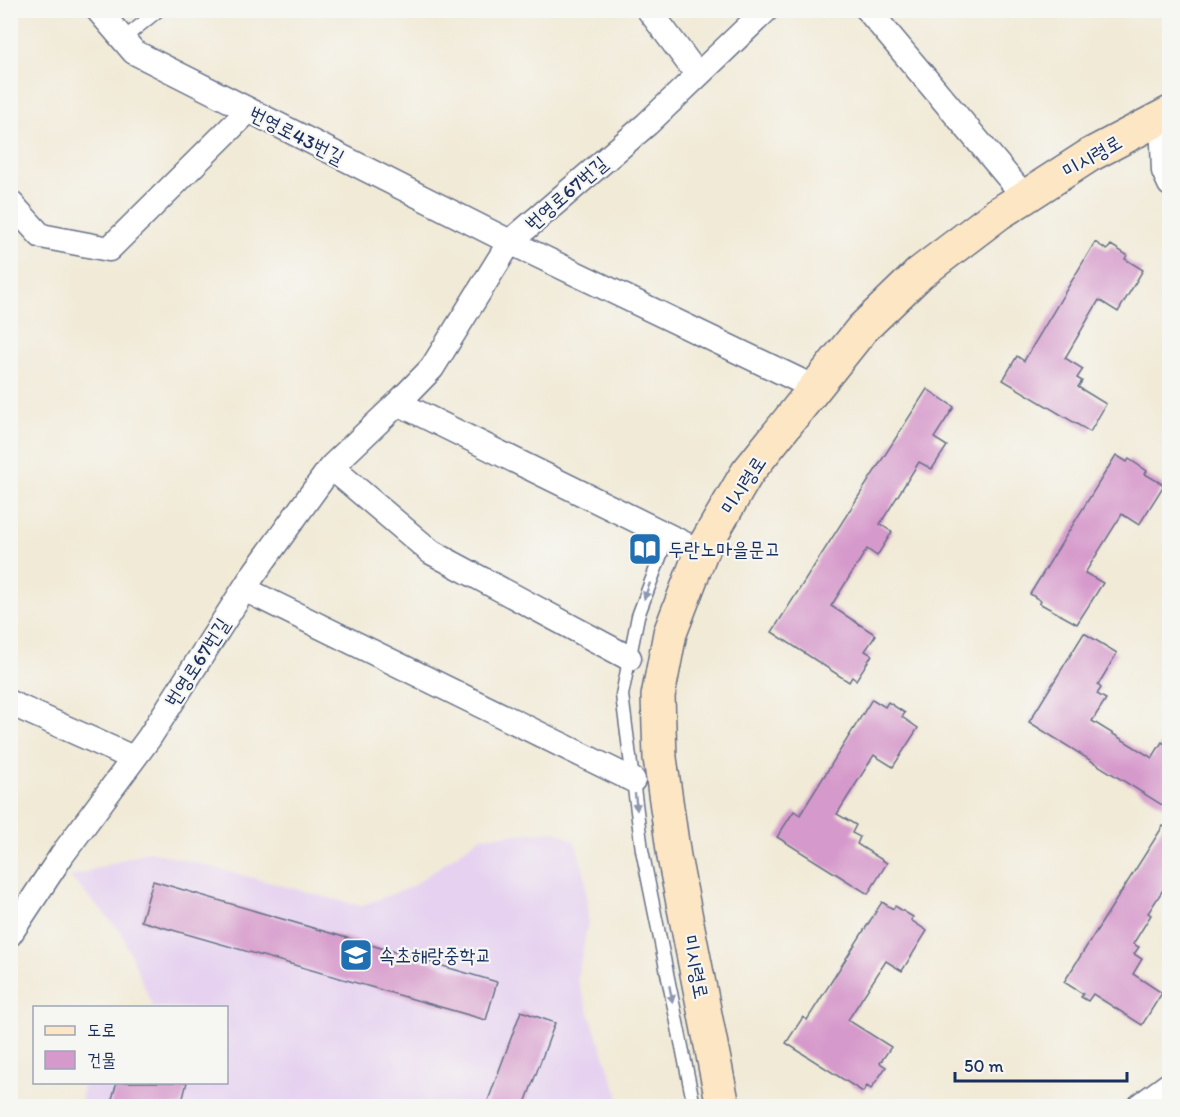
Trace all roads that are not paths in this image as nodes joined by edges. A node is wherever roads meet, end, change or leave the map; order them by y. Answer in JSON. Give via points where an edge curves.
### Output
{"nodes":[{"id":1,"x":98,"y":10,"type":"edge"},
{"id":2,"x":159,"y":10,"type":"edge"},
{"id":3,"x":649,"y":10,"type":"edge"},
{"id":4,"x":766,"y":10,"type":"edge"},
{"id":5,"x":868,"y":10,"type":"edge"},
{"id":6,"x":123,"y":39,"type":"junction"},
{"id":7,"x":698,"y":74,"type":"junction"},
{"id":8,"x":249,"y":110,"type":"junction"},
{"id":9,"x":1166,"y":115,"type":"edge"},
{"id":10,"x":1170,"y":184,"type":"edge"},
{"id":11,"x":1025,"y":196,"type":"junction"},
{"id":12,"x":10,"y":202,"type":"edge"},
{"id":13,"x":510,"y":242,"type":"junction"},
{"id":14,"x":815,"y":388,"type":"junction"},
{"id":15,"x":398,"y":404,"type":"junction"},
{"id":16,"x":331,"y":467,"type":"junction"},
{"id":17,"x":668,"y":536,"type":"junction"},
{"id":18,"x":701,"y":552,"type":"junction"},
{"id":19,"x":244,"y":589,"type":"junction"},
{"id":20,"x":629,"y":658,"type":"junction"},
{"id":21,"x":10,"y":703,"type":"edge"},
{"id":22,"x":134,"y":758,"type":"junction"},
{"id":23,"x":633,"y":780,"type":"junction"},
{"id":24,"x":10,"y":933,"type":"edge"},
{"id":25,"x":1170,"y":1084,"type":"edge"},
{"id":26,"x":694,"y":1107,"type":"edge"},
{"id":27,"x":723,"y":1107,"type":"edge"},
{"id":28,"x":1140,"y":1107,"type":"edge"}],
"edges":[{"from":1,"to":6,"type":"street","name":"번영로43번길"},
{"from":2,"to":6,"type":"lane"},
{"from":3,"to":7,"type":"street"},
{"from":4,"to":7,"type":"street","name":"번영로67번길"},
{"from":5,"to":11,"type":"street"},
{"from":6,"to":8,"type":"street","name":"번영로43번길","via":[[135,52]]},
{"from":7,"to":13,"type":"street","name":"번영로67번길","via":[[647,124]]},
{"from":8,"to":12,"type":"street","via":[[109,249],[41,236]]},
{"from":8,"to":13,"type":"street","name":"번영로43번길"},
{"from":9,"to":10,"type":"street","via":[[1164,171]]},
{"from":9,"to":11,"type":"main road","name":"미시령로","via":[[1090,155]]},
{"from":11,"to":14,"type":"main road","name":"미시령로","via":[[920,273],[862,329]]},
{"from":13,"to":14,"type":"street","name":"번영로43번길"},
{"from":13,"to":15,"type":"street","name":"번영로67번길","via":[[432,368]]},
{"from":14,"to":18,"type":"main road","name":"미시령로","via":[[747,473]]},
{"from":15,"to":16,"type":"street","name":"번영로67번길"},
{"from":15,"to":17,"type":"street"},
{"from":16,"to":19,"type":"street","name":"번영로67번길"},
{"from":16,"to":20,"type":"street","via":[[431,552]]},
{"from":17,"to":18,"type":"street"},
{"from":17,"to":20,"type":"lane","one_way":true,"via":[[638,616]]},
{"from":18,"to":27,"type":"main road","name":"미시령로","via":[[670,633],[658,696],[660,758],[674,857]]},
{"from":19,"to":22,"type":"street","name":"번영로67번길"},
{"from":19,"to":23,"type":"street"},
{"from":20,"to":23,"type":"lane","via":[[622,695]]},
{"from":21,"to":22,"type":"street"},
{"from":22,"to":24,"type":"street","name":"번영로67번길"},
{"from":23,"to":26,"type":"lane","one_way":true,"via":[[642,850]]},
{"from":25,"to":28,"type":"street"}]}
